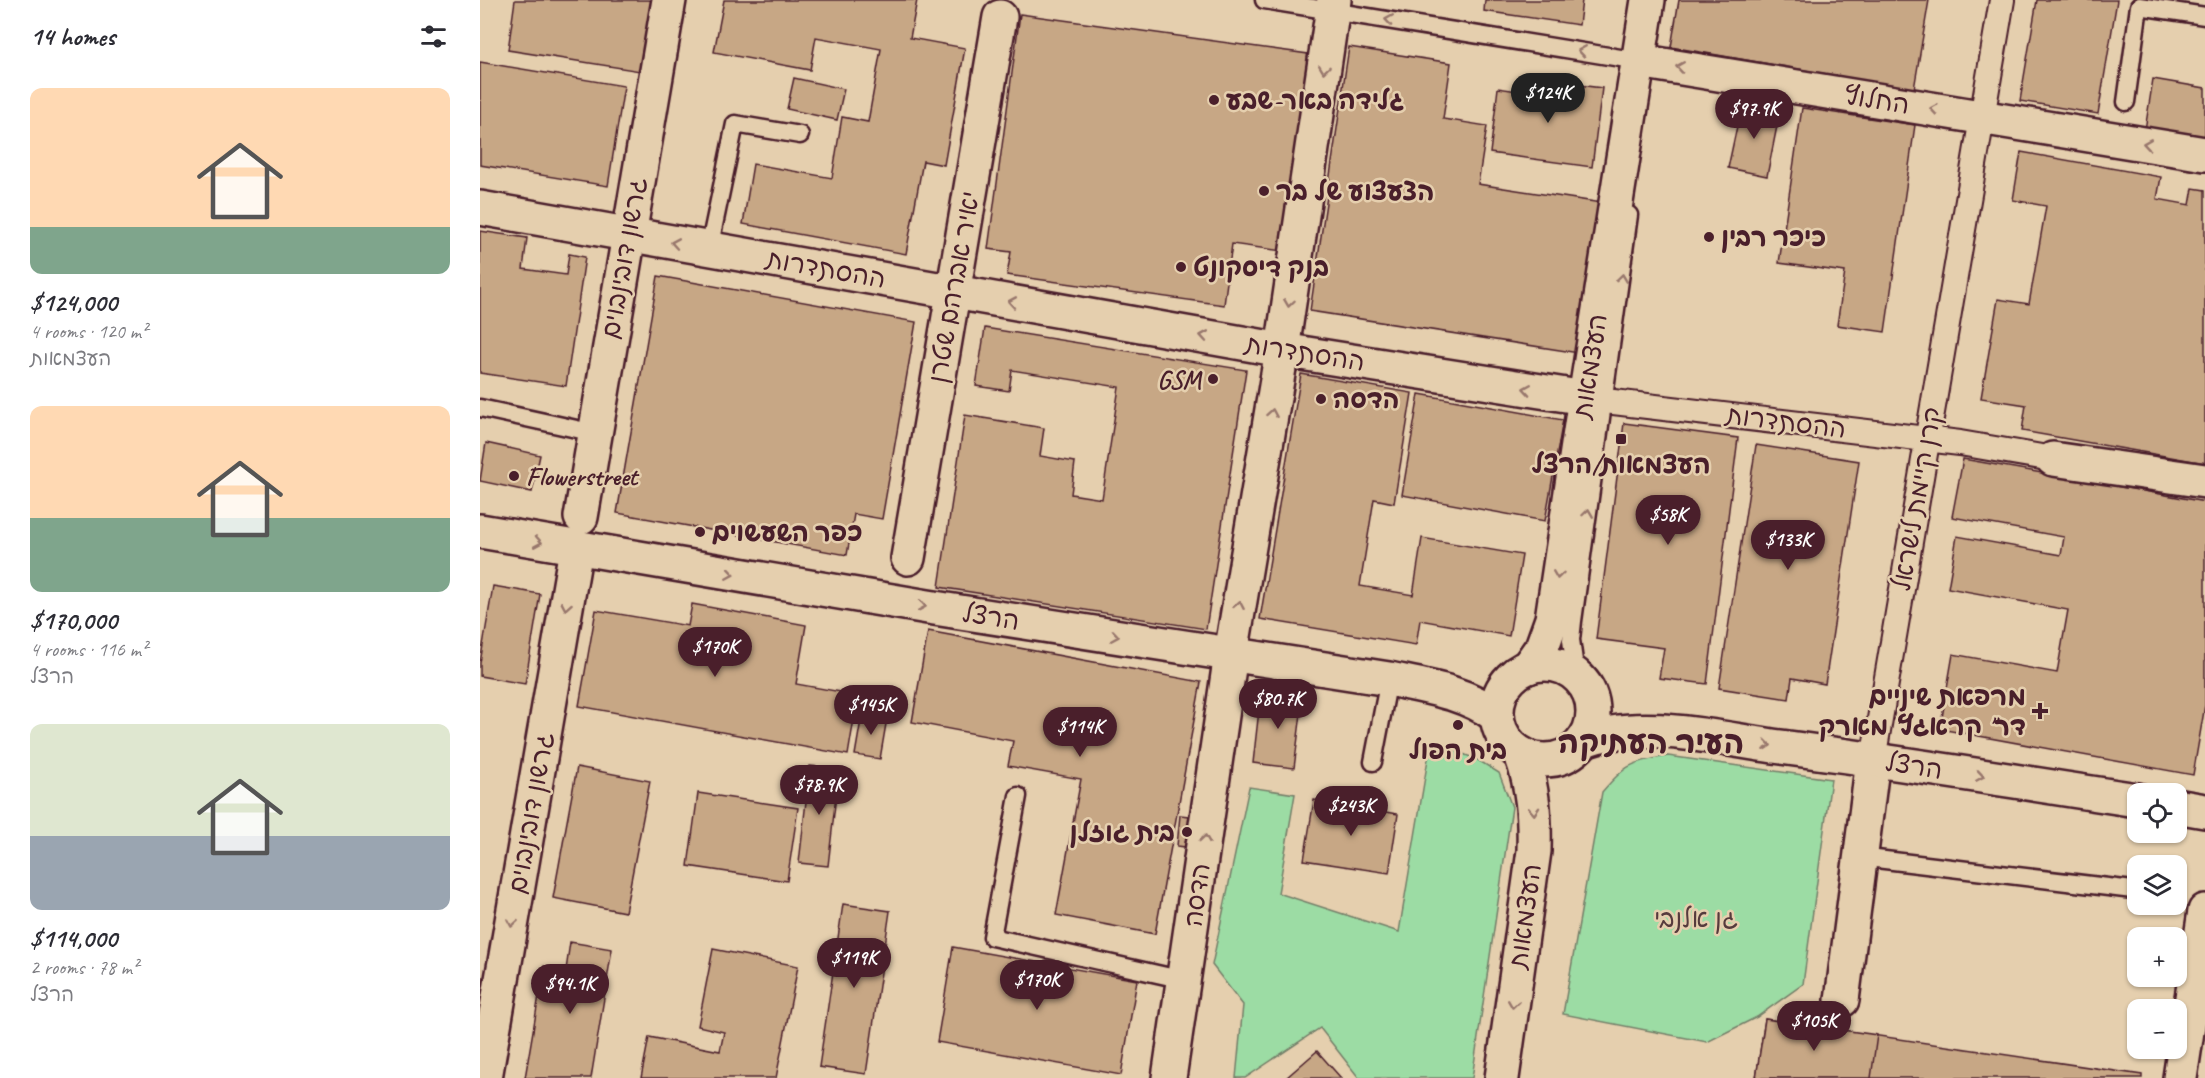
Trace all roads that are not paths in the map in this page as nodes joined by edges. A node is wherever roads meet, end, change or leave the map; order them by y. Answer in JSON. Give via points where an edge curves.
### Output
{"nodes":[{"id":1,"x":669,"y":0,"type":"edge"},
{"id":2,"x":1264,"y":0,"type":"edge"},
{"id":3,"x":1648,"y":0,"type":"edge"},
{"id":4,"x":2002,"y":0,"type":"edge"},
{"id":5,"x":1333,"y":5,"type":"edge"},
{"id":6,"x":1000,"y":16,"type":"dead end"},
{"id":7,"x":2205,"y":16,"type":"edge"},
{"id":8,"x":1640,"y":61,"type":"junction"},
{"id":9,"x":2126,"y":102,"type":"dead end"},
{"id":10,"x":1982,"y":117,"type":"junction"},
{"id":11,"x":800,"y":135,"type":"dead end"},
{"id":12,"x":2205,"y":154,"type":"edge"},
{"id":13,"x":480,"y":208,"type":"edge"},
{"id":14,"x":628,"y":234,"type":"junction"},
{"id":15,"x":709,"y":249,"type":"junction"},
{"id":16,"x":954,"y":292,"type":"junction"},
{"id":17,"x":1282,"y":350,"type":"junction"},
{"id":18,"x":1595,"y":399,"type":"junction"},
{"id":19,"x":480,"y":408,"type":"edge"},
{"id":20,"x":595,"y":433,"type":"junction"},
{"id":21,"x":1927,"y":439,"type":"junction"},
{"id":22,"x":2053,"y":459,"type":"joint"},
{"id":23,"x":2205,"y":481,"type":"edge"},
{"id":24,"x":581,"y":517,"type":"dead end"},
{"id":25,"x":480,"y":531,"type":"edge"},
{"id":26,"x":576,"y":549,"type":"junction"},
{"id":27,"x":908,"y":558,"type":"dead end"},
{"id":28,"x":1231,"y":654,"type":"junction"},
{"id":29,"x":1528,"y":667,"type":"junction"},
{"id":30,"x":1576,"y":675,"type":"junction"},
{"id":31,"x":1389,"y":679,"type":"junction"},
{"id":32,"x":1497,"y":716,"type":"junction"},
{"id":33,"x":1584,"y":740,"type":"junction"},
{"id":34,"x":1521,"y":754,"type":"junction"},
{"id":35,"x":1873,"y":760,"type":"junction"},
{"id":36,"x":1372,"y":762,"type":"dead end"},
{"id":37,"x":1018,"y":796,"type":"dead end"},
{"id":38,"x":2127,"y":798,"type":"edge"},
{"id":39,"x":2187,"y":808,"type":"edge"},
{"id":40,"x":2205,"y":811,"type":"edge"},
{"id":41,"x":1860,"y":857,"type":"junction"},
{"id":42,"x":2127,"y":889,"type":"edge"},
{"id":43,"x":2205,"y":911,"type":"edge"},
{"id":44,"x":1184,"y":980,"type":"junction"},
{"id":45,"x":1842,"y":1000,"type":"dead end"},
{"id":46,"x":485,"y":1078,"type":"edge"},
{"id":47,"x":1169,"y":1078,"type":"edge"},
{"id":48,"x":1502,"y":1078,"type":"edge"},
{"id":49,"x":2180,"y":1078,"type":"edge"}],
"edges":[{"from":1,"to":14,"type":"street","name":"גרשון דובינבוים"},
{"from":2,"to":5,"type":"lane","name":"החלוץ"},
{"from":3,"to":8,"type":"street","name":"העצמאות"},
{"from":4,"to":10,"type":"street","name":"קרן קיימת לישראל"},
{"from":8,"to":5,"type":"lane","name":"החלוץ","one_way":true},
{"from":5,"to":17,"type":"street","name":"הדסה","one_way":true},
{"from":6,"to":16,"type":"street","name":"יאיר אברהם שטרן"},
{"from":7,"to":9,"type":"lane","via":[[2139,6]]},
{"from":10,"to":8,"type":"street","name":"החלוץ","one_way":true},
{"from":8,"to":18,"type":"street","name":"העצמאות"},
{"from":12,"to":10,"type":"street","name":"החלוץ","one_way":true},
{"from":10,"to":21,"type":"street","name":"קרן קיימת לישראל"},
{"from":11,"to":15,"type":"lane","via":[[735,124]]},
{"from":13,"to":14,"type":"street","name":"ההסתדרות"},
{"from":15,"to":14,"type":"street","name":"ההסתדרות","one_way":true},
{"from":14,"to":20,"type":"street","name":"גרשון דובינבוים"},
{"from":15,"to":16,"type":"street","name":"ההסתדרות"},
{"from":17,"to":16,"type":"street","name":"ההסתדרות","one_way":true},
{"from":16,"to":27,"type":"street","name":"יאיר אברהם שטרן"},
{"from":18,"to":17,"type":"street","name":"ההסתדרות","one_way":true},
{"from":28,"to":17,"type":"street","name":"הדסה","one_way":true},
{"from":18,"to":21,"type":"street","name":"ההסתדרות"},
{"from":18,"to":29,"type":"street","name":"העצמאות","one_way":true,"via":[[1552,619],[1542,647]]},
{"from":30,"to":18,"type":"lane","name":"העצמאות","one_way":true,"via":[[1571,640]]},
{"from":19,"to":20,"type":"lane"},
{"from":20,"to":24,"type":"street","name":"גרשון דובינבוים"},
{"from":21,"to":22,"type":"street","name":"ההסתדרות"},
{"from":21,"to":35,"type":"street","name":"קרן קיימת לישראל"},
{"from":22,"to":23,"type":"street","name":"ההסתדרות"},
{"from":25,"to":26,"type":"street","name":"הרצל","one_way":true},
{"from":26,"to":28,"type":"street","name":"הרצל","one_way":true},
{"from":26,"to":46,"type":"street","name":"גרשון דובינבוים","one_way":true},
{"from":28,"to":31,"type":"street","name":"הרצל"},
{"from":44,"to":28,"type":"street","name":"הדסה","one_way":true},
{"from":29,"to":30,"type":"street","via":[[1553,664]]},
{"from":29,"to":32,"type":"street","via":[[1507,681],[1497,704]]},
{"from":30,"to":33,"type":"street","via":[[1586,686],[1592,706],[1591,727]]},
{"from":31,"to":32,"type":"street","name":"הרצל","via":[[1458,695]]},
{"from":31,"to":36,"type":"lane"},
{"from":32,"to":34,"type":"street","via":[[1509,744]]},
{"from":33,"to":34,"type":"street","via":[[1563,757],[1534,759]]},
{"from":33,"to":35,"type":"street","name":"הרצל","one_way":true,"via":[[1610,733],[1654,730]]},
{"from":34,"to":48,"type":"street","name":"העצמאות","one_way":true,"via":[[1532,789],[1534,851]]},
{"from":35,"to":38,"type":"street","name":"הרצל","one_way":true},
{"from":35,"to":41,"type":"street","name":"קרן קיימת לישראל"},
{"from":37,"to":44,"type":"lane","via":[[992,937]]},
{"from":39,"to":40,"type":"street"},
{"from":41,"to":42,"type":"lane"},
{"from":41,"to":45,"type":"street","name":"קרן קיימת לישראל"},
{"from":43,"to":49,"type":"street"},
{"from":44,"to":47,"type":"street","name":"הדסה"}]}
